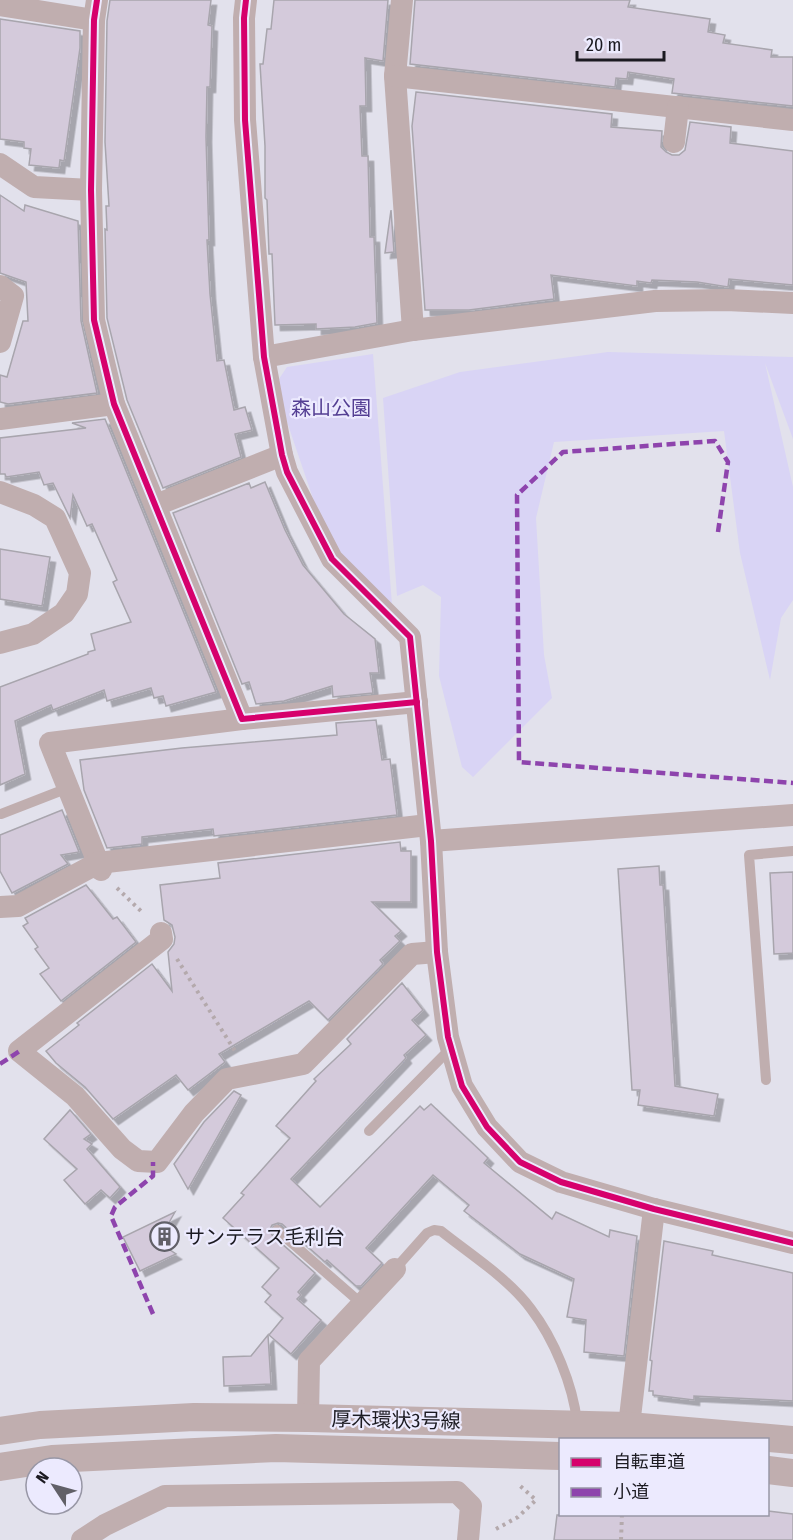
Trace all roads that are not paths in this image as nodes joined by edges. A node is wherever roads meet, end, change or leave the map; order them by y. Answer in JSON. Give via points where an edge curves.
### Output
{"nodes":[{"id":1,"x":246,"y":0,"type":"edge"},
{"id":2,"x":402,"y":0,"type":"edge"},
{"id":3,"x":0,"y":5,"type":"edge"},
{"id":4,"x":95,"y":10,"type":"edge"},
{"id":5,"x":395,"y":76,"type":"junction"},
{"id":6,"x":678,"y":107,"type":"junction"},
{"id":7,"x":793,"y":120,"type":"edge"},
{"id":8,"x":674,"y":142,"type":"dead end"},
{"id":9,"x":0,"y":164,"type":"edge"},
{"id":10,"x":91,"y":190,"type":"junction"},
{"id":11,"x":0,"y":286,"type":"edge"},
{"id":12,"x":793,"y":303,"type":"edge"},
{"id":13,"x":413,"y":330,"type":"junction"},
{"id":14,"x":0,"y":342,"type":"edge"},
{"id":15,"x":264,"y":357,"type":"junction"},
{"id":16,"x":114,"y":404,"type":"junction"},
{"id":17,"x":0,"y":419,"type":"edge"},
{"id":18,"x":282,"y":455,"type":"junction"},
{"id":19,"x":0,"y":492,"type":"edge"},
{"id":20,"x":156,"y":505,"type":"junction"},
{"id":21,"x":0,"y":643,"type":"edge"},
{"id":22,"x":417,"y":702,"type":"junction"},
{"id":23,"x":242,"y":718,"type":"junction"},
{"id":24,"x":68,"y":788,"type":"junction"},
{"id":25,"x":1,"y":814,"type":"edge"},
{"id":26,"x":793,"y":814,"type":"edge"},
{"id":27,"x":429,"y":833,"type":"junction"},
{"id":28,"x":793,"y":851,"type":"edge"},
{"id":29,"x":100,"y":866,"type":"junction"},
{"id":30,"x":0,"y":907,"type":"edge"},
{"id":31,"x":162,"y":936,"type":"road end"},
{"id":32,"x":437,"y":952,"type":"junction"},
{"id":33,"x":450,"y":1049,"type":"junction"},
{"id":34,"x":766,"y":1080,"type":"dead end"},
{"id":35,"x":369,"y":1131,"type":"dead end"},
{"id":36,"x":654,"y":1209,"type":"junction"},
{"id":37,"x":277,"y":1230,"type":"dead end"},
{"id":38,"x":793,"y":1243,"type":"edge"},
{"id":39,"x":395,"y":1269,"type":"joint"},
{"id":40,"x":362,"y":1304,"type":"junction"},
{"id":41,"x":308,"y":1418,"type":"junction"},
{"id":42,"x":577,"y":1424,"type":"junction"},
{"id":43,"x":629,"y":1426,"type":"junction"},
{"id":44,"x":0,"y":1431,"type":"edge"},
{"id":45,"x":793,"y":1440,"type":"edge"},
{"id":46,"x":559,"y":1456,"type":"edge"},
{"id":47,"x":0,"y":1467,"type":"edge"},
{"id":48,"x":769,"y":1470,"type":"edge"},
{"id":49,"x":793,"y":1473,"type":"edge"},
{"id":50,"x":82,"y":1540,"type":"edge"},
{"id":51,"x":468,"y":1540,"type":"edge"}],
"edges":[{"from":1,"to":15,"type":"street","via":[[245,120]]},
{"from":2,"to":5,"type":"street"},
{"from":3,"to":4,"type":"street"},
{"from":4,"to":10,"type":"street"},
{"from":5,"to":6,"type":"street"},
{"from":5,"to":13,"type":"street"},
{"from":6,"to":7,"type":"street"},
{"from":6,"to":8,"type":"street"},
{"from":9,"to":10,"type":"street","via":[[34,187]]},
{"from":10,"to":16,"type":"street","via":[[94,320]]},
{"from":11,"to":14,"type":"street","via":[[13,296]]},
{"from":12,"to":13,"type":"street","via":[[656,301]]},
{"from":13,"to":15,"type":"street"},
{"from":15,"to":18,"type":"street"},
{"from":16,"to":17,"type":"street"},
{"from":16,"to":20,"type":"street"},
{"from":18,"to":20,"type":"street"},
{"from":18,"to":22,"type":"street","via":[[332,559],[410,638]]},
{"from":19,"to":21,"type":"street","via":[[55,518],[80,573],[76,594],[64,613],[33,634]]},
{"from":20,"to":23,"type":"street"},
{"from":22,"to":23,"type":"street"},
{"from":22,"to":27,"type":"street"},
{"from":23,"to":24,"type":"street","via":[[50,743]]},
{"from":24,"to":25,"type":"lane"},
{"from":24,"to":29,"type":"street"},
{"from":26,"to":27,"type":"street"},
{"from":27,"to":29,"type":"street"},
{"from":27,"to":32,"type":"street"},
{"from":28,"to":34,"type":"lane","via":[[749,855]]},
{"from":29,"to":30,"type":"street","via":[[18,906]]},
{"from":31,"to":32,"type":"street","via":[[19,1051],[75,1096],[122,1149],[138,1161],[157,1162],[194,1113],[227,1079],[303,1064],[412,954]]},
{"from":32,"to":33,"type":"street"},
{"from":33,"to":35,"type":"lane"},
{"from":33,"to":36,"type":"street","via":[[462,1086],[487,1127],[520,1162],[561,1182]]},
{"from":36,"to":38,"type":"street"},
{"from":36,"to":43,"type":"street"},
{"from":37,"to":40,"type":"lane"},
{"from":39,"to":40,"type":"street"},
{"from":39,"to":42,"type":"lane","via":[[434,1230],[441,1231],[504,1280],[531,1308],[549,1339],[576,1406]]},
{"from":40,"to":41,"type":"street","via":[[309,1361]]},
{"from":41,"to":42,"type":"street","name":"厚木環状3号線"},
{"from":41,"to":44,"type":"street","name":"厚木環状3号線","via":[[194,1417],[40,1425]]},
{"from":42,"to":43,"type":"street","name":"厚木環状3号線"},
{"from":43,"to":45,"type":"street","name":"厚木環状3号線"},
{"from":46,"to":47,"type":"street","name":"厚木環状3号線","via":[[276,1448],[52,1459]]},
{"from":48,"to":49,"type":"street"},
{"from":50,"to":51,"type":"street","via":[[165,1496],[457,1492],[471,1506]]}]}
